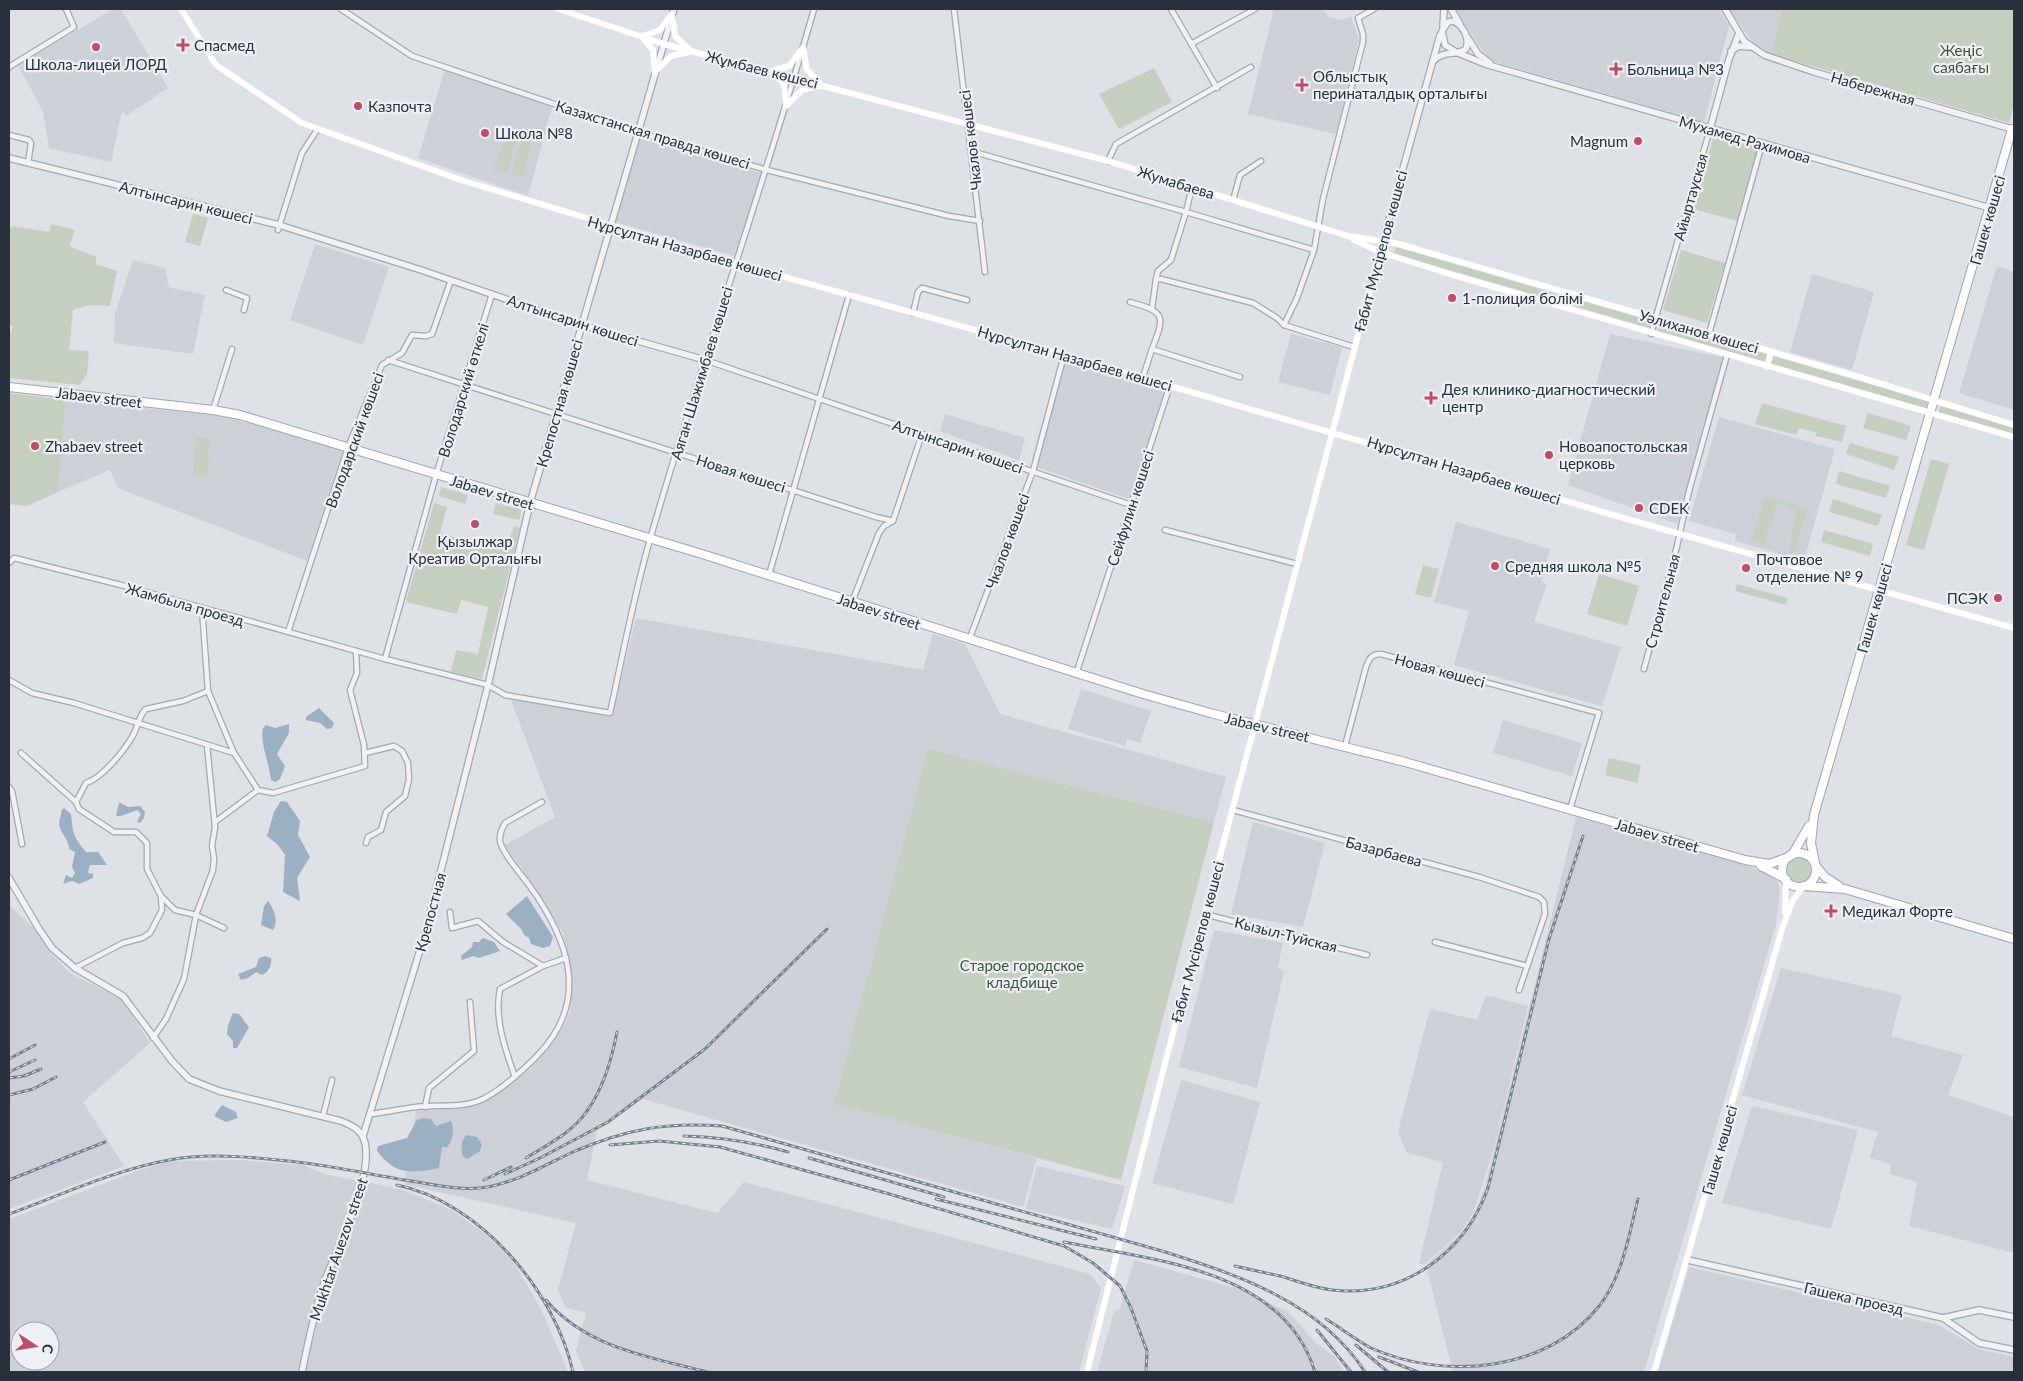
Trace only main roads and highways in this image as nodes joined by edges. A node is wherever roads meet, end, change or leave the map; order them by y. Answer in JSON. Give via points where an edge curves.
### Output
{"nodes":[{"id":1,"x":181,"y":9,"type":"edge"},
{"id":2,"x":558,"y":9,"type":"edge"},
{"id":3,"x":673,"y":12,"type":"edge"},
{"id":4,"x":639,"y":36,"type":"junction"},
{"id":5,"x":693,"y":52,"type":"junction"},
{"id":6,"x":768,"y":71,"type":"junction"},
{"id":7,"x":824,"y":85,"type":"junction"},
{"id":8,"x":968,"y":124,"type":"joint"},
{"id":9,"x":2013,"y":129,"type":"edge"},
{"id":10,"x":1348,"y":236,"type":"junction"},
{"id":11,"x":1383,"y":241,"type":"junction"},
{"id":12,"x":1380,"y":252,"type":"junction"},
{"id":13,"x":1771,"y":352,"type":"junction"},
{"id":14,"x":1767,"y":367,"type":"junction"},
{"id":15,"x":9,"y":387,"type":"edge"},
{"id":16,"x":1935,"y":399,"type":"junction"},
{"id":17,"x":1930,"y":414,"type":"junction"},
{"id":18,"x":2014,"y":425,"type":"edge"},
{"id":19,"x":1332,"y":432,"type":"junction"},
{"id":20,"x":2014,"y":437,"type":"edge"},
{"id":21,"x":1879,"y":591,"type":"junction"},
{"id":22,"x":2014,"y":628,"type":"edge"},
{"id":23,"x":1255,"y":724,"type":"junction"},
{"id":24,"x":1814,"y":815,"type":"junction"},
{"id":25,"x":1790,"y":856,"type":"junction"},
{"id":26,"x":1745,"y":860,"type":"junction"},
{"id":27,"x":1815,"y":864,"type":"junction"},
{"id":28,"x":1786,"y":880,"type":"junction"},
{"id":29,"x":1804,"y":886,"type":"junction"},
{"id":30,"x":1845,"y":889,"type":"junction"},
{"id":31,"x":1783,"y":926,"type":"junction"},
{"id":32,"x":2014,"y":939,"type":"edge"},
{"id":33,"x":1087,"y":1372,"type":"edge"},
{"id":34,"x":1654,"y":1372,"type":"edge"}],
"edges":[{"from":1,"to":19,"type":"main road","name":"Нұрсұлтан Назарбаев көшесі","via":[[209,56],[220,68],[317,130],[610,227]]},
{"from":2,"to":4,"type":"main road","name":"Жұмбаев көшесі"},
{"from":3,"to":4,"type":"main road","via":[[658,32]]},
{"from":3,"to":5,"type":"main road","via":[[677,38]]},
{"from":4,"to":5,"type":"main road","name":"Жұмбаев көшесі"},
{"from":4,"to":5,"type":"main road","via":[[653,48],[655,72],[671,56]]},
{"from":5,"to":6,"type":"main road","name":"Жұмбаев көшесі"},
{"from":6,"to":7,"type":"main road","name":"Жұмбаев көшесі"},
{"from":6,"to":7,"type":"main road","via":[[783,82],[786,106],[802,90]]},
{"from":6,"to":7,"type":"main road","via":[[789,66],[803,48],[808,72]]},
{"from":7,"to":8,"type":"main road","name":"Жұмбаев көшесі"},
{"from":8,"to":10,"type":"main road","name":"Жумабаева","via":[[1108,161]]},
{"from":9,"to":16,"type":"main road","name":"Гашек көшесі"},
{"from":10,"to":11,"type":"main road","name":"Жумабаева"},
{"from":10,"to":12,"type":"main road"},
{"from":11,"to":12,"type":"main road","name":"Ғабит Мүсірепов көшесі"},
{"from":11,"to":13,"type":"main road","name":"Уәлиханов көшесі"},
{"from":12,"to":14,"type":"main road","name":"Уәлиханов көшесі"},
{"from":12,"to":19,"type":"main road","name":"Ғабит Мүсірепов көшесі"},
{"from":13,"to":14,"type":"main road"},
{"from":13,"to":16,"type":"main road","name":"Уәлиханов көшесі"},
{"from":14,"to":17,"type":"main road","name":"Уәлиханов көшесі"},
{"from":15,"to":23,"type":"main road","name":"Jabaev street","via":[[213,410],[248,418],[650,538],[1076,674]]},
{"from":16,"to":17,"type":"main road","name":"Гашек көшесі"},
{"from":16,"to":18,"type":"main road","name":"Уәлиханов көшесі"},
{"from":17,"to":20,"type":"main road","name":"Уәлиханов көшесі"},
{"from":17,"to":21,"type":"main road","name":"Гашек көшесі"},
{"from":19,"to":21,"type":"main road","name":"Нұрсұлтан Назарбаев көшесі"},
{"from":19,"to":23,"type":"main road","name":"Ғабит Мүсірепов көшесі"},
{"from":21,"to":22,"type":"main road","name":"Нұрсұлтан Назарбаев көшесі"},
{"from":21,"to":24,"type":"main road","name":"Гашек көшесі"},
{"from":23,"to":26,"type":"main road","name":"Jabaev street","via":[[1345,746]]},
{"from":23,"to":33,"type":"main road","name":"Ғабит Мүсірепов көшесі"},
{"from":24,"to":25,"type":"main road","name":"Гашек көшесі"},
{"from":24,"to":27,"type":"main road","name":"Гашек көшесі","via":[[1810,843]]},
{"from":25,"to":26,"type":"main road","via":[[1769,864]]},
{"from":25,"to":27,"type":"main road","via":[[1805,854]]},
{"from":25,"to":28,"type":"main road","via":[[1783,868]]},
{"from":26,"to":28,"type":"main road"},
{"from":27,"to":29,"type":"main road","via":[[1814,878]]},
{"from":27,"to":30,"type":"main road","via":[[1828,880]]},
{"from":28,"to":29,"type":"main road","via":[[1793,885]]},
{"from":28,"to":31,"type":"main road","name":"Гашек көшесі"},
{"from":29,"to":30,"type":"main road"},
{"from":29,"to":31,"type":"main road","name":"Гашек көшесі","via":[[1795,897]]},
{"from":30,"to":32,"type":"main road"},
{"from":31,"to":34,"type":"main road","name":"Гашек көшесі"}]}
